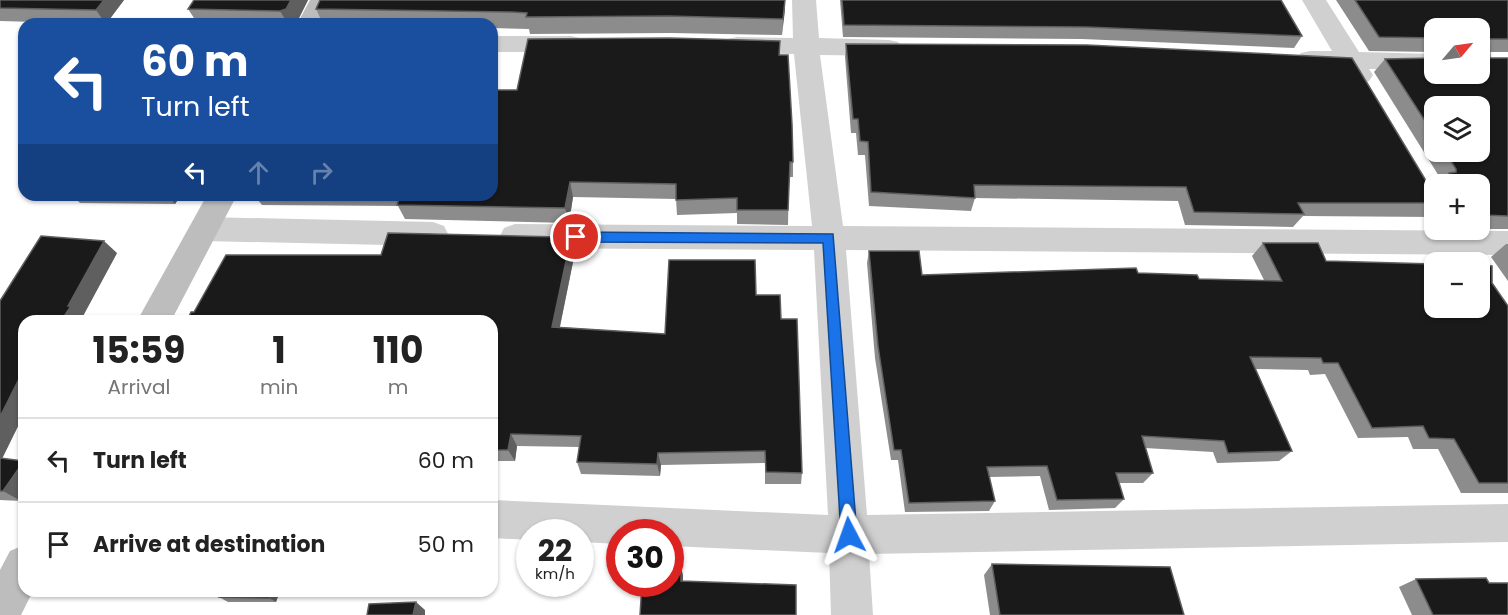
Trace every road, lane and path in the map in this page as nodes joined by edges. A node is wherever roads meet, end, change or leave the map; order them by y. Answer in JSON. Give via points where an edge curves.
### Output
{"nodes":[{"id":1,"x":322,"y":0,"type":"edge"},
{"id":2,"x":804,"y":0,"type":"edge"},
{"id":3,"x":1314,"y":0,"type":"edge"},
{"id":4,"x":313,"y":18,"type":"edge"},
{"id":5,"x":498,"y":44,"type":"edge"},
{"id":6,"x":600,"y":44,"type":"edge"},
{"id":7,"x":716,"y":45,"type":"edge"},
{"id":8,"x":805,"y":47,"type":"junction"},
{"id":9,"x":909,"y":48,"type":"edge"},
{"id":10,"x":1282,"y":58,"type":"edge"},
{"id":11,"x":1352,"y":61,"type":"junction"},
{"id":12,"x":1424,"y":62,"type":"edge"},
{"id":13,"x":1375,"y":100,"type":"edge"},
{"id":14,"x":219,"y":201,"type":"edge"},
{"id":15,"x":204,"y":229,"type":"junction"},
{"id":16,"x":829,"y":238,"type":"junction"},
{"id":17,"x":1508,"y":243,"type":"edge"},
{"id":18,"x":1463,"y":244,"type":"edge"},
{"id":19,"x":157,"y":315,"type":"edge"},
{"id":20,"x":498,"y":519,"type":"edge"},
{"id":21,"x":1508,"y":523,"type":"edge"},
{"id":22,"x":849,"y":535,"type":"junction"},
{"id":23,"x":18,"y":577,"type":"edge"},
{"id":24,"x":0,"y":613,"type":"edge"},
{"id":25,"x":852,"y":615,"type":"edge"}],
"edges":[{"from":1,"to":4,"type":"main road"},
{"from":2,"to":8,"type":"street"},
{"from":3,"to":11,"type":"street"},
{"from":5,"to":6,"type":"street"},
{"from":7,"to":8,"type":"street"},
{"from":8,"to":9,"type":"street"},
{"from":8,"to":16,"type":"street"},
{"from":10,"to":11,"type":"street"},
{"from":11,"to":12,"type":"street"},
{"from":11,"to":13,"type":"street"},
{"from":14,"to":15,"type":"main road"},
{"from":15,"to":16,"type":"street"},
{"from":15,"to":19,"type":"main road"},
{"from":16,"to":18,"type":"street"},
{"from":16,"to":22,"type":"street"},
{"from":17,"to":18,"type":"street"},
{"from":20,"to":22,"type":"street"},
{"from":21,"to":22,"type":"street"},
{"from":22,"to":25,"type":"street"},
{"from":23,"to":24,"type":"main road"}]}
